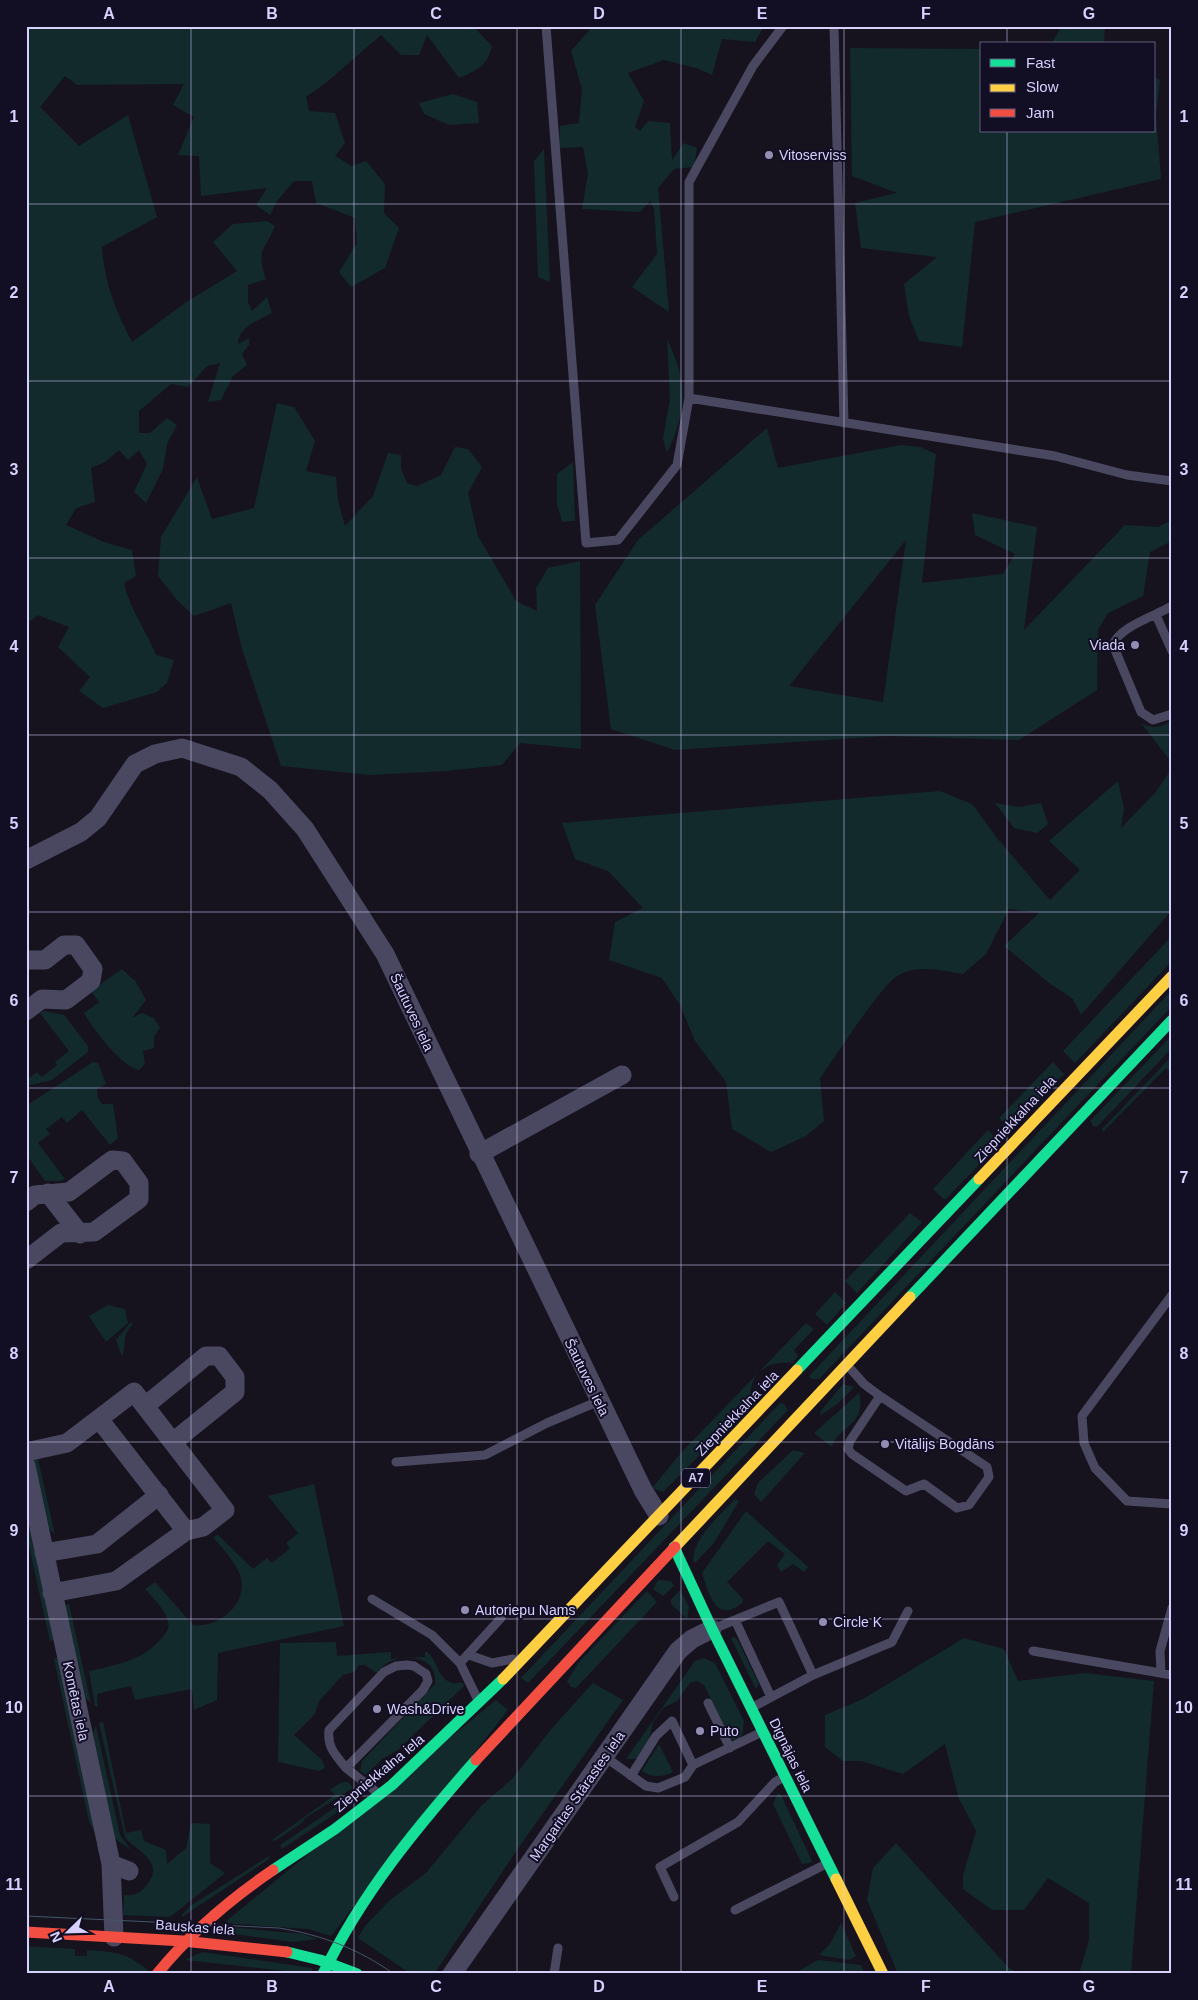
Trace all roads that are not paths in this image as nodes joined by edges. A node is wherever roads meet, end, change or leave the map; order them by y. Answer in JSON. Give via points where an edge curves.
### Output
{"nodes":[{"id":1,"x":546,"y":26,"type":"edge"},
{"id":2,"x":783,"y":26,"type":"edge"},
{"id":3,"x":834,"y":26,"type":"edge"},
{"id":4,"x":689,"y":398,"type":"junction"},
{"id":5,"x":844,"y":423,"type":"junction"},
{"id":6,"x":1172,"y":481,"type":"edge"},
{"id":7,"x":1172,"y":606,"type":"edge"},
{"id":8,"x":1156,"y":616,"type":"junction"},
{"id":9,"x":1172,"y":651,"type":"edge"},
{"id":10,"x":1172,"y":714,"type":"edge"},
{"id":11,"x":26,"y":860,"type":"edge"},
{"id":12,"x":26,"y":960,"type":"edge"},
{"id":13,"x":1172,"y":976,"type":"edge"},
{"id":14,"x":26,"y":1011,"type":"edge"},
{"id":15,"x":1172,"y":1020,"type":"edge"},
{"id":16,"x":622,"y":1075,"type":"dead end"},
{"id":17,"x":479,"y":1154,"type":"junction"},
{"id":18,"x":48,"y":1193,"type":"junction"},
{"id":19,"x":26,"y":1202,"type":"edge"},
{"id":20,"x":80,"y":1234,"type":"junction"},
{"id":21,"x":26,"y":1260,"type":"edge"},
{"id":22,"x":1172,"y":1295,"type":"edge"},
{"id":23,"x":846,"y":1364,"type":"junction"},
{"id":24,"x":786,"y":1383,"type":"junction"},
{"id":25,"x":880,"y":1396,"type":"junction"},
{"id":26,"x":599,"y":1401,"type":"junction"},
{"id":27,"x":810,"y":1403,"type":"junction"},
{"id":28,"x":145,"y":1406,"type":"junction"},
{"id":29,"x":99,"y":1419,"type":"junction"},
{"id":30,"x":173,"y":1442,"type":"junction"},
{"id":31,"x":26,"y":1452,"type":"edge"},
{"id":32,"x":396,"y":1462,"type":"dead end"},
{"id":33,"x":26,"y":1466,"type":"edge"},
{"id":34,"x":159,"y":1495,"type":"junction"},
{"id":35,"x":1172,"y":1504,"type":"edge"},
{"id":36,"x":659,"y":1516,"type":"junction"},
{"id":37,"x":186,"y":1531,"type":"junction"},
{"id":38,"x":674,"y":1547,"type":"junction"},
{"id":39,"x":44,"y":1553,"type":"junction"},
{"id":40,"x":52,"y":1593,"type":"junction"},
{"id":41,"x":372,"y":1599,"type":"dead end"},
{"id":42,"x":1172,"y":1608,"type":"edge"},
{"id":43,"x":908,"y":1611,"type":"dead end"},
{"id":44,"x":502,"y":1618,"type":"dead end"},
{"id":45,"x":735,"y":1620,"type":"junction"},
{"id":46,"x":712,"y":1629,"type":"junction"},
{"id":47,"x":1033,"y":1651,"type":"dead end"},
{"id":48,"x":469,"y":1656,"type":"junction"},
{"id":49,"x":525,"y":1656,"type":"junction"},
{"id":50,"x":460,"y":1663,"type":"junction"},
{"id":51,"x":1161,"y":1673,"type":"junction"},
{"id":52,"x":813,"y":1675,"type":"junction"},
{"id":53,"x":1172,"y":1675,"type":"edge"},
{"id":54,"x":506,"y":1676,"type":"junction"},
{"id":55,"x":771,"y":1696,"type":"junction"},
{"id":56,"x":532,"y":1698,"type":"junction"},
{"id":57,"x":480,"y":1703,"type":"junction"},
{"id":58,"x":708,"y":1703,"type":"dead end"},
{"id":59,"x":751,"y":1708,"type":"junction"},
{"id":60,"x":762,"y":1732,"type":"junction"},
{"id":61,"x":730,"y":1748,"type":"junction"},
{"id":62,"x":605,"y":1757,"type":"junction"},
{"id":63,"x":693,"y":1765,"type":"junction"},
{"id":64,"x":346,"y":1768,"type":"junction"},
{"id":65,"x":630,"y":1776,"type":"junction"},
{"id":66,"x":785,"y":1776,"type":"junction"},
{"id":67,"x":380,"y":1795,"type":"junction"},
{"id":68,"x":828,"y":1863,"type":"junction"},
{"id":69,"x":111,"y":1864,"type":"junction"},
{"id":70,"x":128,"y":1872,"type":"dead end"},
{"id":71,"x":674,"y":1896,"type":"dead end"},
{"id":72,"x":735,"y":1910,"type":"dead end"},
{"id":73,"x":26,"y":1932,"type":"edge"},
{"id":74,"x":114,"y":1937,"type":"junction"},
{"id":75,"x":185,"y":1941,"type":"junction"},
{"id":76,"x":558,"y":1948,"type":"dead end"},
{"id":77,"x":329,"y":1961,"type":"junction"},
{"id":78,"x":157,"y":1974,"type":"edge"},
{"id":79,"x":323,"y":1974,"type":"edge"},
{"id":80,"x":357,"y":1974,"type":"edge"},
{"id":81,"x":452,"y":1974,"type":"edge"},
{"id":82,"x":554,"y":1974,"type":"edge"},
{"id":83,"x":883,"y":1974,"type":"edge"}],
"edges":[{"from":1,"to":4,"type":"lane","via":[[586,543],[618,540],[677,465]]},
{"from":2,"to":4,"type":"lane","via":[[753,66],[689,182]]},
{"from":3,"to":5,"type":"lane"},
{"from":4,"to":5,"type":"lane"},
{"from":5,"to":6,"type":"lane","via":[[1056,456],[1127,475]]},
{"from":7,"to":8,"type":"lane"},
{"from":8,"to":9,"type":"lane"},
{"from":8,"to":10,"type":"lane","via":[[1125,630],[1116,637],[1113,645],[1141,712],[1153,720]]},
{"from":11,"to":17,"type":"street","name":"Šautuves iela","via":[[81,832],[98,818],[136,764],[156,754],[182,748],[241,767],[270,790],[304,830],[385,954]]},
{"from":12,"to":14,"type":"street","via":[[45,960],[64,945],[76,945],[93,969],[91,980],[66,1000],[42,999]]},
{"from":13,"to":24,"type":"main road","name":"Ziepniekkalna iela","number":"A7"},
{"from":15,"to":23,"type":"main road","number":"A7"},
{"from":16,"to":17,"type":"street"},
{"from":17,"to":26,"type":"street","name":"Šautuves iela"},
{"from":18,"to":19,"type":"street","via":[[34,1195]]},
{"from":18,"to":20,"type":"street"},
{"from":18,"to":20,"type":"street","via":[[69,1192],[112,1160],[122,1160],[139,1183],[139,1199],[94,1232]]},
{"from":20,"to":21,"type":"street","via":[[61,1233]]},
{"from":22,"to":35,"type":"lane","via":[[1082,1416],[1084,1443],[1095,1468],[1127,1500]]},
{"from":23,"to":25,"type":"lane"},
{"from":23,"to":27,"type":"main road","number":"A7"},
{"from":24,"to":27,"type":"main road","via":[[802,1387]]},
{"from":24,"to":36,"type":"main road","name":"Ziepniekkalna iela","number":"A7"},
{"from":25,"to":25,"type":"lane","via":[[987,1468],[989,1476],[969,1505],[957,1508],[924,1484],[906,1491],[848,1450]]},
{"from":26,"to":32,"type":"lane","via":[[547,1422],[485,1455]]},
{"from":26,"to":36,"type":"street","name":"Šautuves iela","via":[[642,1490]]},
{"from":27,"to":38,"type":"main road","number":"A7"},
{"from":28,"to":29,"type":"street","via":[[134,1392]]},
{"from":28,"to":30,"type":"street"},
{"from":28,"to":30,"type":"street","via":[[206,1356],[219,1356],[235,1377],[235,1392]]},
{"from":29,"to":31,"type":"street","via":[[67,1444]]},
{"from":29,"to":34,"type":"street"},
{"from":30,"to":37,"type":"street","via":[[226,1510],[203,1527]]},
{"from":33,"to":39,"type":"street","name":"Komētas iela"},
{"from":34,"to":37,"type":"street"},
{"from":34,"to":39,"type":"street","via":[[97,1544]]},
{"from":36,"to":49,"type":"main road","name":"Ziepniekkalna iela","number":"A7"},
{"from":37,"to":40,"type":"street","via":[[116,1581]]},
{"from":38,"to":46,"type":"main road","name":"Dignājas iela"},
{"from":38,"to":56,"type":"main road","number":"A7"},
{"from":39,"to":40,"type":"street","name":"Komētas iela"},
{"from":40,"to":69,"type":"street","name":"Komētas iela"},
{"from":41,"to":50,"type":"lane","via":[[432,1635]]},
{"from":42,"to":51,"type":"lane","via":[[1160,1651]]},
{"from":43,"to":52,"type":"lane","via":[[892,1642]]},
{"from":44,"to":48,"type":"lane"},
{"from":45,"to":46,"type":"lane"},
{"from":45,"to":52,"type":"lane","via":[[778,1602]]},
{"from":45,"to":55,"type":"lane"},
{"from":46,"to":59,"type":"main road","name":"Dignājas iela"},
{"from":46,"to":62,"type":"street","name":"Margaritas Stārastes iela","via":[[678,1651]]},
{"from":47,"to":51,"type":"lane"},
{"from":48,"to":49,"type":"lane","via":[[492,1663]]},
{"from":48,"to":50,"type":"lane"},
{"from":49,"to":54,"type":"main road","name":"Ziepniekkalna iela","number":"A7"},
{"from":50,"to":57,"type":"lane"},
{"from":51,"to":53,"type":"lane"},
{"from":52,"to":55,"type":"lane"},
{"from":54,"to":56,"type":"main road","via":[[502,1690],[509,1699],[519,1702]]},
{"from":54,"to":57,"type":"main road","name":"Ziepniekkalna iela","number":"A7"},
{"from":55,"to":59,"type":"lane"},
{"from":56,"to":77,"type":"main road","number":"A7","via":[[419,1824],[384,1872]]},
{"from":57,"to":67,"type":"main road","name":"Ziepniekkalna iela","number":"A7"},
{"from":58,"to":61,"type":"lane"},
{"from":59,"to":60,"type":"main road","name":"Dignājas iela"},
{"from":60,"to":61,"type":"lane"},
{"from":60,"to":66,"type":"main road","name":"Dignājas iela"},
{"from":61,"to":63,"type":"lane"},
{"from":62,"to":65,"type":"lane"},
{"from":62,"to":81,"type":"street","name":"Margaritas Stārastes iela"},
{"from":63,"to":65,"type":"lane","via":[[685,1777],[658,1788],[646,1786]]},
{"from":63,"to":65,"type":"lane","via":[[672,1721],[656,1736]]},
{"from":64,"to":64,"type":"lane","via":[[331,1750],[330,1730],[384,1672],[407,1665],[426,1674],[428,1681],[422,1690]]},
{"from":64,"to":67,"type":"lane"},
{"from":66,"to":68,"type":"main road","name":"Dignājas iela"},
{"from":66,"to":71,"type":"lane","via":[[775,1782],[738,1822],[660,1867]]},
{"from":67,"to":75,"type":"main road","name":"Ziepniekkalna iela","number":"A7","via":[[240,1893]]},
{"from":68,"to":72,"type":"lane"},
{"from":68,"to":83,"type":"main road","name":"Dignājas iela"},
{"from":69,"to":70,"type":"street"},
{"from":69,"to":74,"type":"street","name":"Komētas iela"},
{"from":73,"to":74,"type":"main road","name":"Bauskas iela"},
{"from":74,"to":75,"type":"main road","name":"Bauskas iela"},
{"from":75,"to":77,"type":"main road","name":"Bauskas iela","via":[[294,1952]]},
{"from":75,"to":78,"type":"main road","number":"A7"},
{"from":76,"to":82,"type":"lane"},
{"from":77,"to":79,"type":"main road","number":"A7"},
{"from":77,"to":80,"type":"main road","name":"Bauskas iela"}]}
